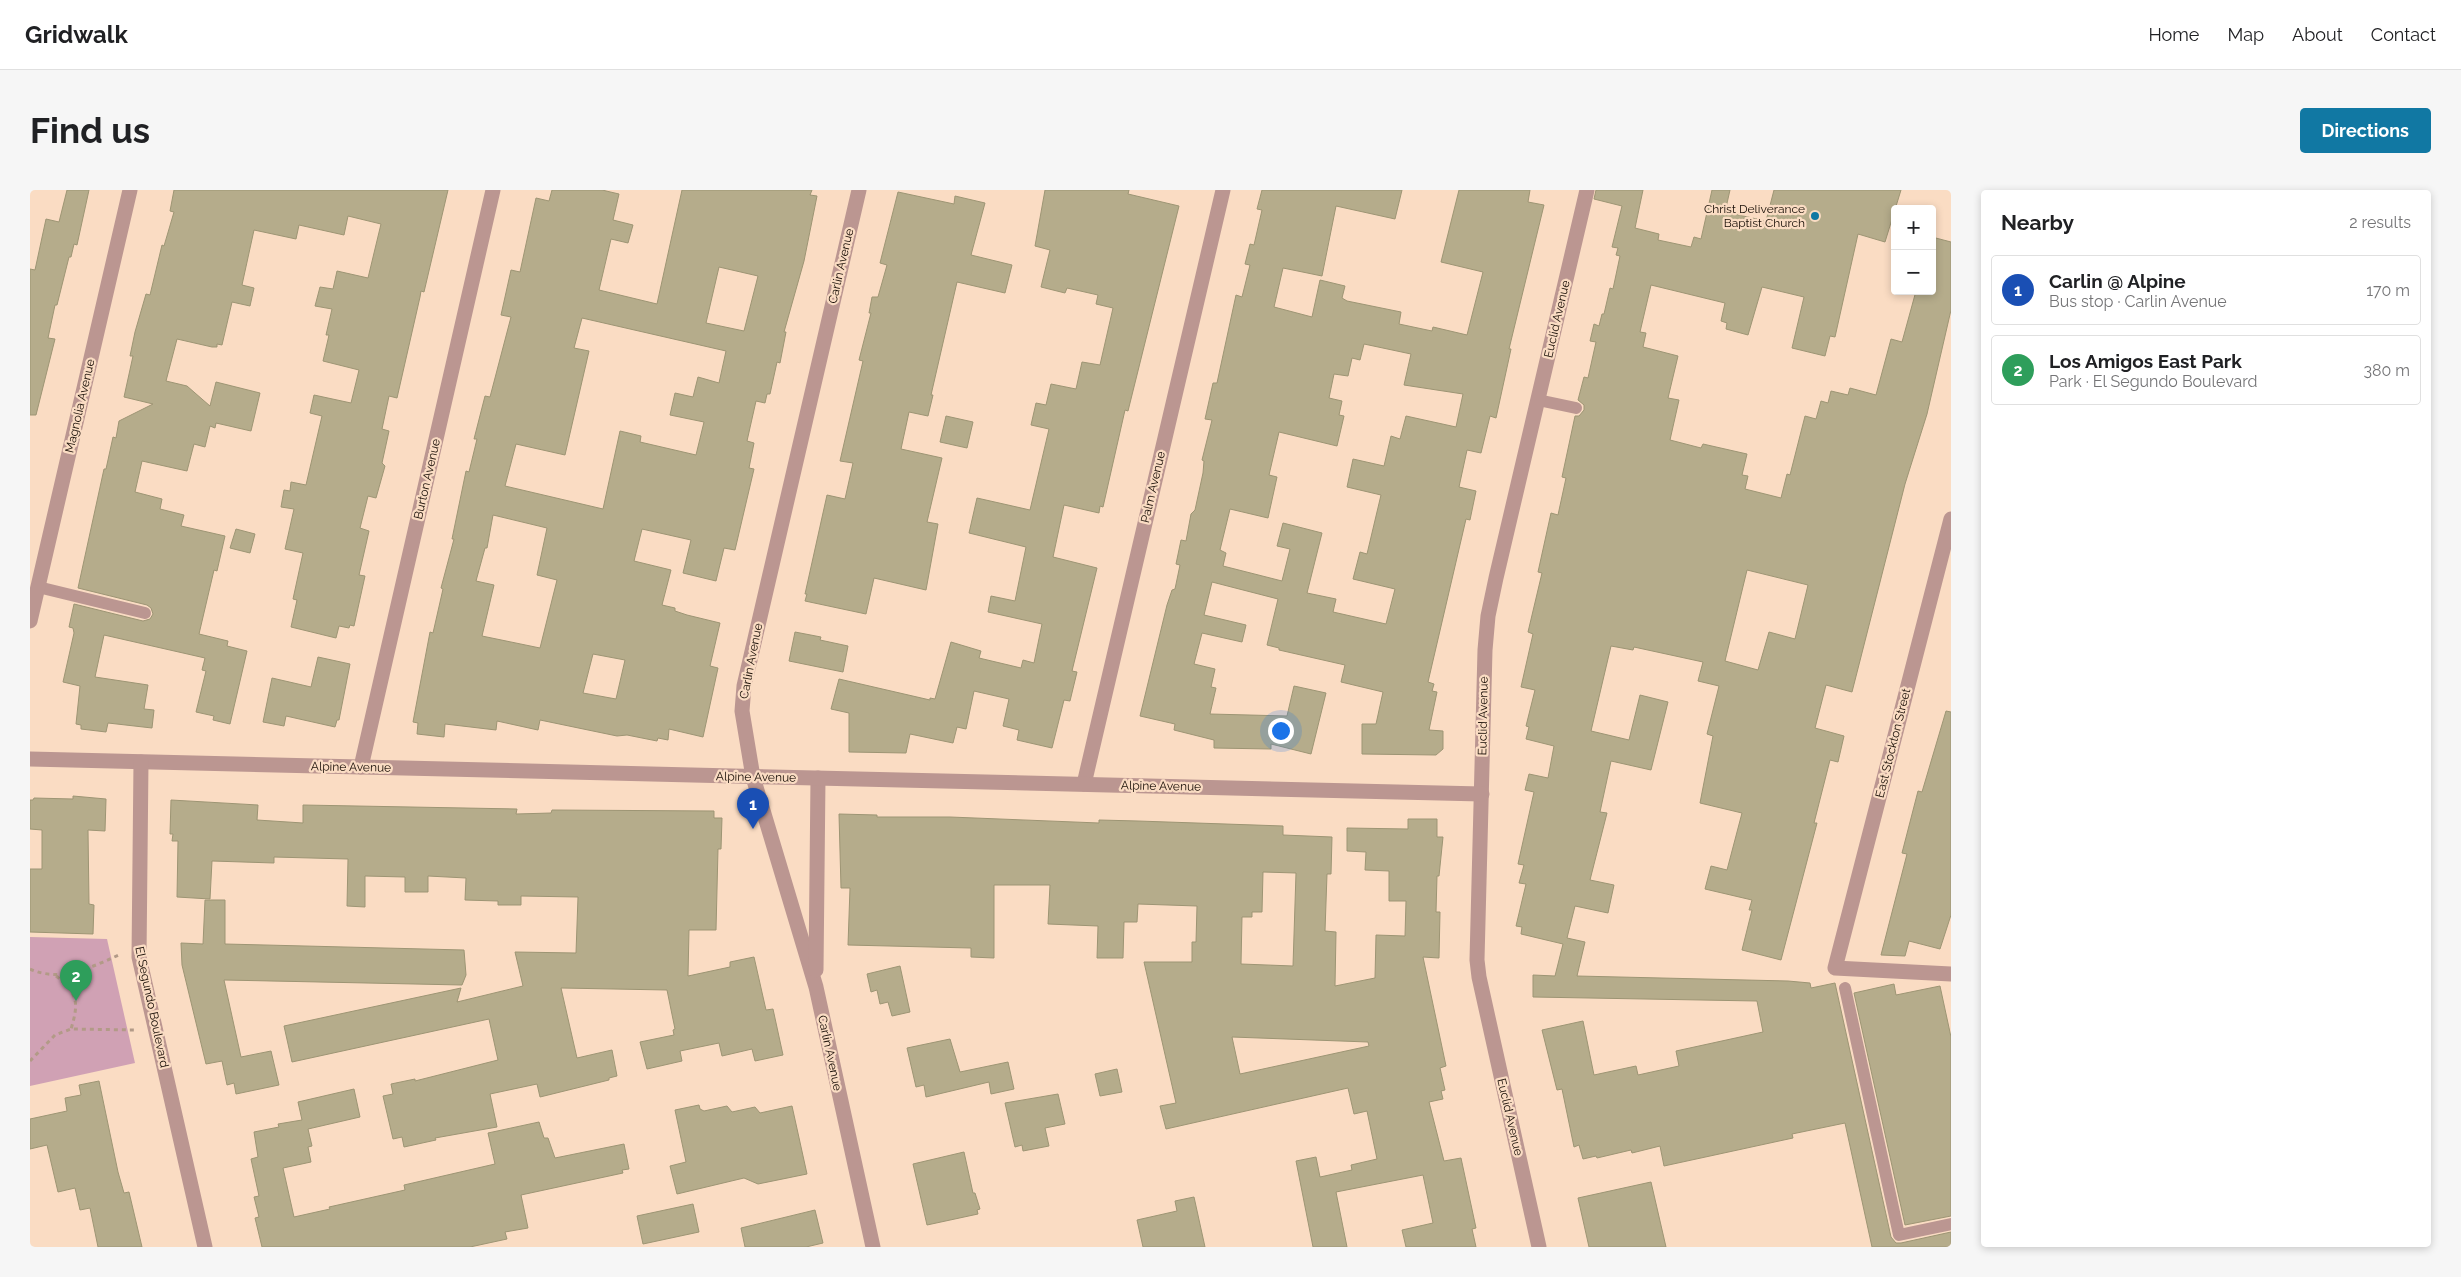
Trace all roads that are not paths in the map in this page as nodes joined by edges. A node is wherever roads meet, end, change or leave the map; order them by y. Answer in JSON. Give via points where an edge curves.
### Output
{"nodes":[{"id":1,"x":130,"y":190,"type":"edge"},
{"id":2,"x":493,"y":190,"type":"edge"},
{"id":3,"x":859,"y":190,"type":"edge"},
{"id":4,"x":1223,"y":190,"type":"edge"},
{"id":5,"x":1587,"y":190,"type":"edge"},
{"id":6,"x":1538,"y":400,"type":"junction"},
{"id":7,"x":1576,"y":408,"type":"dead end"},
{"id":8,"x":1951,"y":518,"type":"edge"},
{"id":9,"x":38,"y":587,"type":"junction"},
{"id":10,"x":145,"y":613,"type":"dead end"},
{"id":11,"x":30,"y":621,"type":"edge"},
{"id":12,"x":30,"y":759,"type":"edge"},
{"id":13,"x":141,"y":762,"type":"junction"},
{"id":14,"x":361,"y":767,"type":"junction"},
{"id":15,"x":753,"y":777,"type":"junction"},
{"id":16,"x":818,"y":778,"type":"junction"},
{"id":17,"x":1084,"y":784,"type":"junction"},
{"id":18,"x":1482,"y":794,"type":"junction"},
{"id":19,"x":1951,"y":974,"type":"edge"},
{"id":20,"x":816,"y":987,"type":"junction"},
{"id":21,"x":1845,"y":988,"type":"dead end"},
{"id":22,"x":1951,"y":1224,"type":"edge"},
{"id":23,"x":1901,"y":1241,"type":"edge"},
{"id":24,"x":204,"y":1247,"type":"edge"},
{"id":25,"x":873,"y":1247,"type":"edge"},
{"id":26,"x":1539,"y":1247,"type":"edge"}],
"edges":[{"from":1,"to":9,"type":"street","name":"Magnolia Avenue"},
{"from":2,"to":14,"type":"street","name":"Burton Avenue"},
{"from":3,"to":15,"type":"street","name":"Carlin Avenue","via":[[744,686],[742,711]]},
{"from":4,"to":17,"type":"street","name":"Palm Avenue"},
{"from":5,"to":6,"type":"street","name":"Euclid Avenue"},
{"from":6,"to":7,"type":"lane"},
{"from":6,"to":18,"type":"street","name":"Euclid Avenue","via":[[1488,616]]},
{"from":8,"to":19,"type":"street","name":"East Stockton Street","via":[[1836,968]]},
{"from":9,"to":10,"type":"lane"},
{"from":9,"to":11,"type":"street","name":"Magnolia Avenue"},
{"from":12,"to":13,"type":"street","name":"Alpine Avenue"},
{"from":13,"to":14,"type":"street","name":"Alpine Avenue"},
{"from":13,"to":24,"type":"street","name":"El Segundo Boulevard","via":[[138,947]]},
{"from":14,"to":15,"type":"street","name":"Alpine Avenue"},
{"from":15,"to":16,"type":"street","name":"Alpine Avenue"},
{"from":15,"to":20,"type":"street","name":"Carlin Avenue"},
{"from":16,"to":17,"type":"street","name":"Alpine Avenue"},
{"from":16,"to":20,"type":"street"},
{"from":17,"to":18,"type":"street","name":"Alpine Avenue"},
{"from":18,"to":26,"type":"street","name":"Euclid Avenue","via":[[1477,942],[1479,977]]},
{"from":20,"to":25,"type":"street","name":"Carlin Avenue"},
{"from":21,"to":23,"type":"lane"},
{"from":22,"to":23,"type":"lane"}]}
